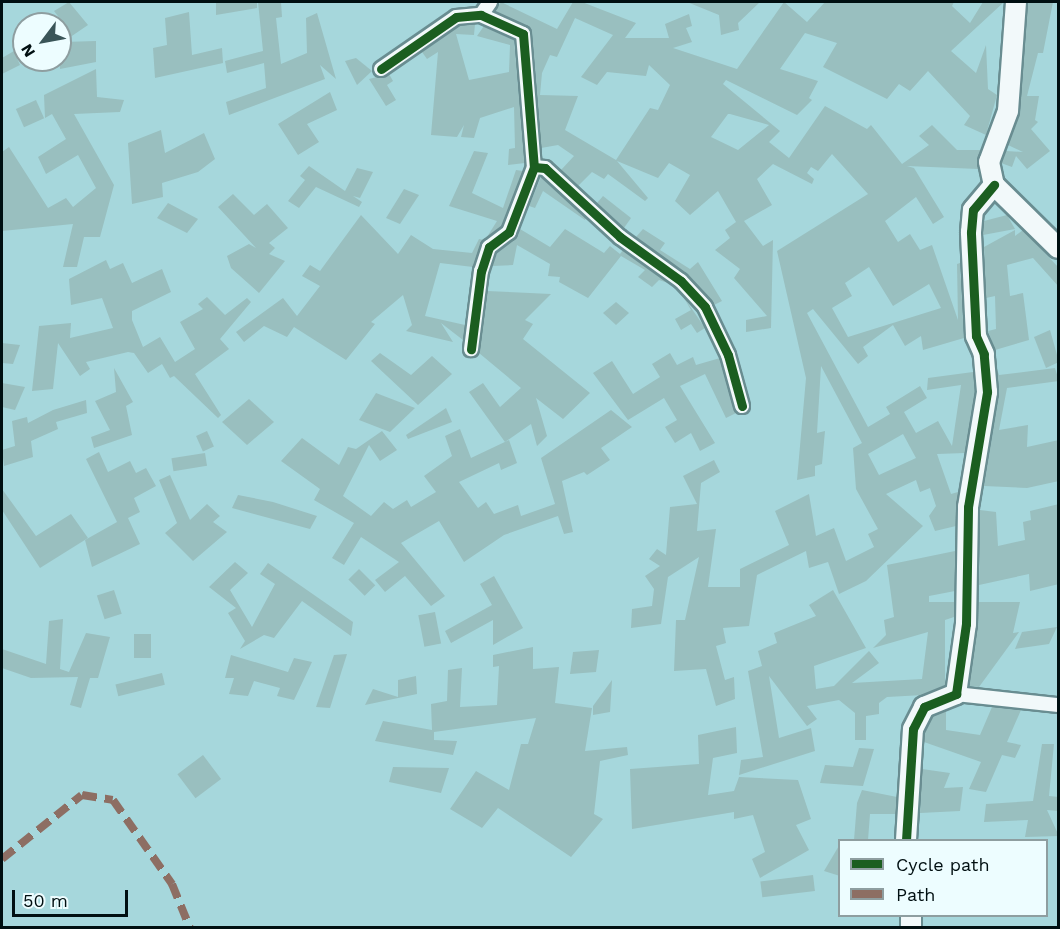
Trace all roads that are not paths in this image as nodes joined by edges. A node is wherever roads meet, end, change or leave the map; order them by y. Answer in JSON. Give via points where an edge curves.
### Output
{"nodes":[{"id":1,"x":490,"y":2,"type":"edge"},
{"id":2,"x":1016,"y":2,"type":"edge"},
{"id":3,"x":481,"y":15,"type":"junction"},
{"id":4,"x":381,"y":69,"type":"dead end"},
{"id":5,"x":534,"y":167,"type":"junction"},
{"id":6,"x":994,"y":185,"type":"junction"},
{"id":7,"x":1059,"y":248,"type":"edge"},
{"id":8,"x":471,"y":349,"type":"dead end"},
{"id":9,"x":742,"y":406,"type":"dead end"},
{"id":10,"x":956,"y":694,"type":"junction"},
{"id":11,"x":1059,"y":705,"type":"edge"},
{"id":12,"x":906,"y":839,"type":"edge"}],
"edges":[{"from":1,"to":3,"type":"street"},
{"from":2,"to":6,"type":"street","via":[[1008,111],[989,162]]},
{"from":3,"to":4,"type":"street","via":[[456,17]]},
{"from":3,"to":5,"type":"street","via":[[523,34]]},
{"from":5,"to":8,"type":"street","via":[[509,232],[489,247]]},
{"from":5,"to":9,"type":"street","via":[[545,168],[620,237],[681,280],[705,307],[728,355]]},
{"from":6,"to":7,"type":"street"},
{"from":6,"to":10,"type":"street","via":[[973,210],[970,232],[976,336],[984,354],[987,392],[968,507],[966,624]]},
{"from":10,"to":11,"type":"street"},
{"from":10,"to":12,"type":"street","via":[[924,707],[913,729]]}]}
